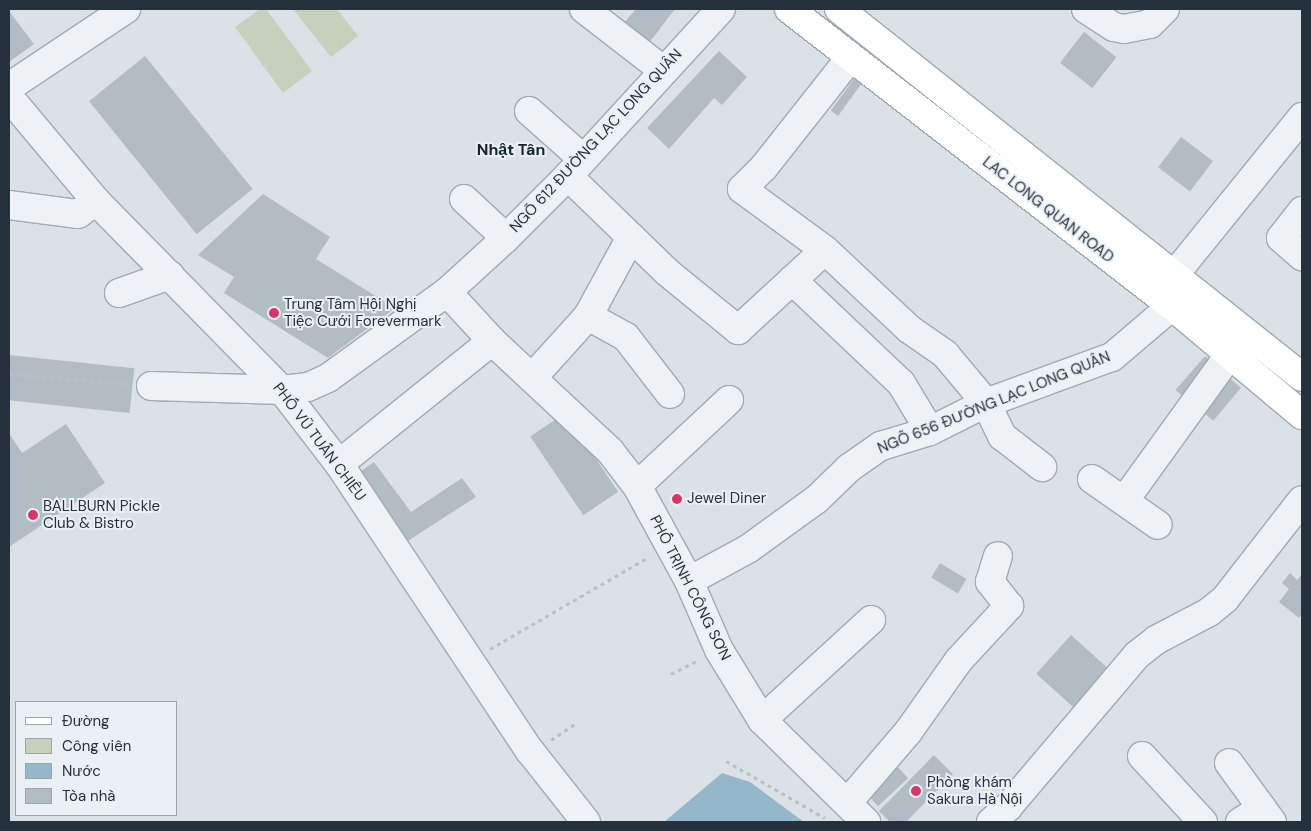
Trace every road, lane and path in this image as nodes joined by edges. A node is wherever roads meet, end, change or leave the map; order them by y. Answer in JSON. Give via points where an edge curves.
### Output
{"nodes":[{"id":1,"x":126,"y":9,"type":"edge"},
{"id":2,"x":584,"y":9,"type":"edge"},
{"id":3,"x":721,"y":9,"type":"edge"},
{"id":4,"x":789,"y":9,"type":"edge"},
{"id":5,"x":838,"y":9,"type":"edge"},
{"id":6,"x":1086,"y":9,"type":"edge"},
{"id":7,"x":1166,"y":9,"type":"edge"},
{"id":8,"x":852,"y":56,"type":"junction"},
{"id":9,"x":663,"y":70,"type":"junction"},
{"id":10,"x":9,"y":87,"type":"edge"},
{"id":11,"x":9,"y":98,"type":"edge"},
{"id":12,"x":529,"y":111,"type":"dead end"},
{"id":13,"x":1302,"y":117,"type":"edge"},
{"id":14,"x":575,"y":168,"type":"junction"},
{"id":15,"x":464,"y":199,"type":"dead end"},
{"id":16,"x":96,"y":201,"type":"junction"},
{"id":17,"x":9,"y":206,"type":"edge"},
{"id":18,"x":1302,"y":211,"type":"edge"},
{"id":19,"x":631,"y":237,"type":"junction"},
{"id":20,"x":506,"y":238,"type":"junction"},
{"id":21,"x":824,"y":250,"type":"junction"},
{"id":22,"x":1302,"y":256,"type":"edge"},
{"id":23,"x":1175,"y":274,"type":"junction"},
{"id":24,"x":170,"y":276,"type":"junction"},
{"id":25,"x":792,"y":280,"type":"junction"},
{"id":26,"x":447,"y":292,"type":"junction"},
{"id":27,"x":119,"y":293,"type":"dead end"},
{"id":28,"x":1172,"y":306,"type":"junction"},
{"id":29,"x":588,"y":316,"type":"junction"},
{"id":30,"x":492,"y":341,"type":"junction"},
{"id":31,"x":1230,"y":354,"type":"junction"},
{"id":32,"x":1300,"y":371,"type":"edge"},
{"id":33,"x":9,"y":374,"type":"edge"},
{"id":34,"x":532,"y":378,"type":"junction"},
{"id":35,"x":152,"y":386,"type":"joint"},
{"id":36,"x":282,"y":390,"type":"junction"},
{"id":37,"x":670,"y":394,"type":"dead end"},
{"id":38,"x":729,"y":400,"type":"dead end"},
{"id":39,"x":986,"y":403,"type":"junction"},
{"id":40,"x":1302,"y":415,"type":"edge"},
{"id":41,"x":930,"y":431,"type":"junction"},
{"id":42,"x":339,"y":464,"type":"junction"},
{"id":43,"x":1042,"y":467,"type":"dead end"},
{"id":44,"x":1092,"y":479,"type":"dead end"},
{"id":45,"x":637,"y":486,"type":"junction"},
{"id":46,"x":1302,"y":500,"type":"edge"},
{"id":47,"x":1124,"y":501,"type":"junction"},
{"id":48,"x":1158,"y":525,"type":"dead end"},
{"id":49,"x":669,"y":545,"type":"junction"},
{"id":50,"x":998,"y":556,"type":"dead end"},
{"id":51,"x":690,"y":581,"type":"junction"},
{"id":52,"x":871,"y":620,"type":"dead end"},
{"id":53,"x":719,"y":650,"type":"junction"},
{"id":54,"x":468,"y":660,"type":"junction"},
{"id":55,"x":671,"y":674,"type":"dead end"},
{"id":56,"x":762,"y":720,"type":"junction"},
{"id":57,"x":1142,"y":756,"type":"dead end"},
{"id":58,"x":726,"y":761,"type":"dead end"},
{"id":59,"x":1229,"y":763,"type":"dead end"},
{"id":60,"x":848,"y":802,"type":"junction"},
{"id":61,"x":1258,"y":817,"type":"edge"},
{"id":62,"x":586,"y":822,"type":"edge"},
{"id":63,"x":829,"y":822,"type":"edge"},
{"id":64,"x":866,"y":822,"type":"edge"},
{"id":65,"x":991,"y":822,"type":"edge"},
{"id":66,"x":1203,"y":822,"type":"edge"}],
"edges":[{"from":1,"to":10,"type":"street"},
{"from":2,"to":9,"type":"street"},
{"from":3,"to":9,"type":"street","name":"NGÕ 612 ĐƯỜNG LẠC LONG QUÂN"},
{"from":4,"to":8,"type":"main road","name":"LAC LONG QUAN ROAD"},
{"from":5,"to":23,"type":"main road","name":"LAC LONG QUAN ROAD"},
{"from":6,"to":7,"type":"street","via":[[1114,27],[1124,29],[1150,24]]},
{"from":8,"to":21,"type":"street","via":[[764,167],[742,189]]},
{"from":8,"to":28,"type":"main road","name":"LAC LONG QUAN ROAD"},
{"from":9,"to":14,"type":"street","name":"NGÕ 612 ĐƯỜNG LẠC LONG QUÂN"},
{"from":11,"to":16,"type":"street","name":"PHỐ VŨ TUẤN CHIÊU"},
{"from":12,"to":14,"type":"street"},
{"from":13,"to":23,"type":"street"},
{"from":14,"to":19,"type":"street"},
{"from":14,"to":20,"type":"street","name":"NGÕ 612 ĐƯỜNG LẠC LONG QUÂN"},
{"from":15,"to":20,"type":"street"},
{"from":16,"to":17,"type":"street","via":[[78,214]]},
{"from":16,"to":24,"type":"street","name":"PHỐ VŨ TUẤN CHIÊU"},
{"from":18,"to":22,"type":"street","via":[[1282,238]]},
{"from":19,"to":25,"type":"street","via":[[667,272],[738,330]]},
{"from":19,"to":29,"type":"street"},
{"from":20,"to":26,"type":"street","name":"NGÕ 612 ĐƯỜNG LẠC LONG QUÂN"},
{"from":21,"to":25,"type":"street"},
{"from":21,"to":39,"type":"street","via":[[909,329],[945,354]]},
{"from":23,"to":32,"type":"main road","name":"LAC LONG QUAN ROAD"},
{"from":24,"to":27,"type":"street"},
{"from":24,"to":36,"type":"street","name":"PHỐ VŨ TUẤN CHIÊU"},
{"from":25,"to":41,"type":"street","via":[[901,383]]},
{"from":26,"to":30,"type":"street","name":"PHỐ TRỊNH CÔNG SƠN"},
{"from":26,"to":36,"type":"street","name":"NGÕ 612 ĐƯỜNG LẠC LONG QUÂN","via":[[328,378],[308,387]]},
{"from":28,"to":31,"type":"main road","name":"LAC LONG QUAN ROAD"},
{"from":28,"to":39,"type":"street","name":"NGÕ 656 ĐƯỜNG LẠC LONG QUÂN","via":[[1112,357]]},
{"from":29,"to":34,"type":"street"},
{"from":29,"to":37,"type":"street","via":[[626,337]]},
{"from":30,"to":34,"type":"street","name":"PHỐ TRỊNH CÔNG SƠN"},
{"from":30,"to":42,"type":"street"},
{"from":31,"to":40,"type":"main road","name":"LAC LONG QUAN ROAD"},
{"from":31,"to":47,"type":"street"},
{"from":33,"to":35,"type":"path"},
{"from":34,"to":45,"type":"street","name":"PHỐ TRỊNH CÔNG SƠN","via":[[610,451]]},
{"from":35,"to":36,"type":"street","name":"NGÕ 612 ĐƯỜNG LẠC LONG QUÂN"},
{"from":36,"to":42,"type":"street","name":"PHỐ VŨ TUẤN CHIÊU"},
{"from":38,"to":45,"type":"street"},
{"from":39,"to":41,"type":"street","name":"NGÕ 656 ĐƯỜNG LẠC LONG QUÂN"},
{"from":39,"to":43,"type":"street","via":[[1002,436]]},
{"from":41,"to":51,"type":"street","name":"NGÕ 656 ĐƯỜNG LẠC LONG QUÂN","via":[[881,446],[849,468],[817,499],[748,549]]},
{"from":42,"to":54,"type":"street","name":"PHỐ VŨ TUẤN CHIÊU"},
{"from":44,"to":47,"type":"street"},
{"from":45,"to":49,"type":"street","name":"PHỐ TRỊNH CÔNG SƠN"},
{"from":46,"to":65,"type":"street","via":[[1225,599],[1209,612],[1156,640],[1137,654],[1008,807]]},
{"from":47,"to":48,"type":"street"},
{"from":49,"to":51,"type":"street","name":"PHỐ TRỊNH CÔNG SƠN"},
{"from":49,"to":54,"type":"path"},
{"from":50,"to":60,"type":"street","via":[[990,582],[1010,606],[959,660],[908,732]]},
{"from":51,"to":53,"type":"street","name":"PHỐ TRỊNH CÔNG SƠN"},
{"from":52,"to":56,"type":"street"},
{"from":53,"to":55,"type":"path"},
{"from":53,"to":56,"type":"street","name":"PHỐ TRỊNH CÔNG SƠN"},
{"from":54,"to":62,"type":"street","name":"PHỐ VŨ TUẤN CHIÊU","via":[[530,750]]},
{"from":56,"to":60,"type":"street","name":"PHỐ TRỊNH CÔNG SƠN"},
{"from":57,"to":66,"type":"street"},
{"from":58,"to":63,"type":"path"},
{"from":59,"to":61,"type":"street"},
{"from":60,"to":64,"type":"street","name":"PHỐ TRỊNH CÔNG SƠN"}]}
